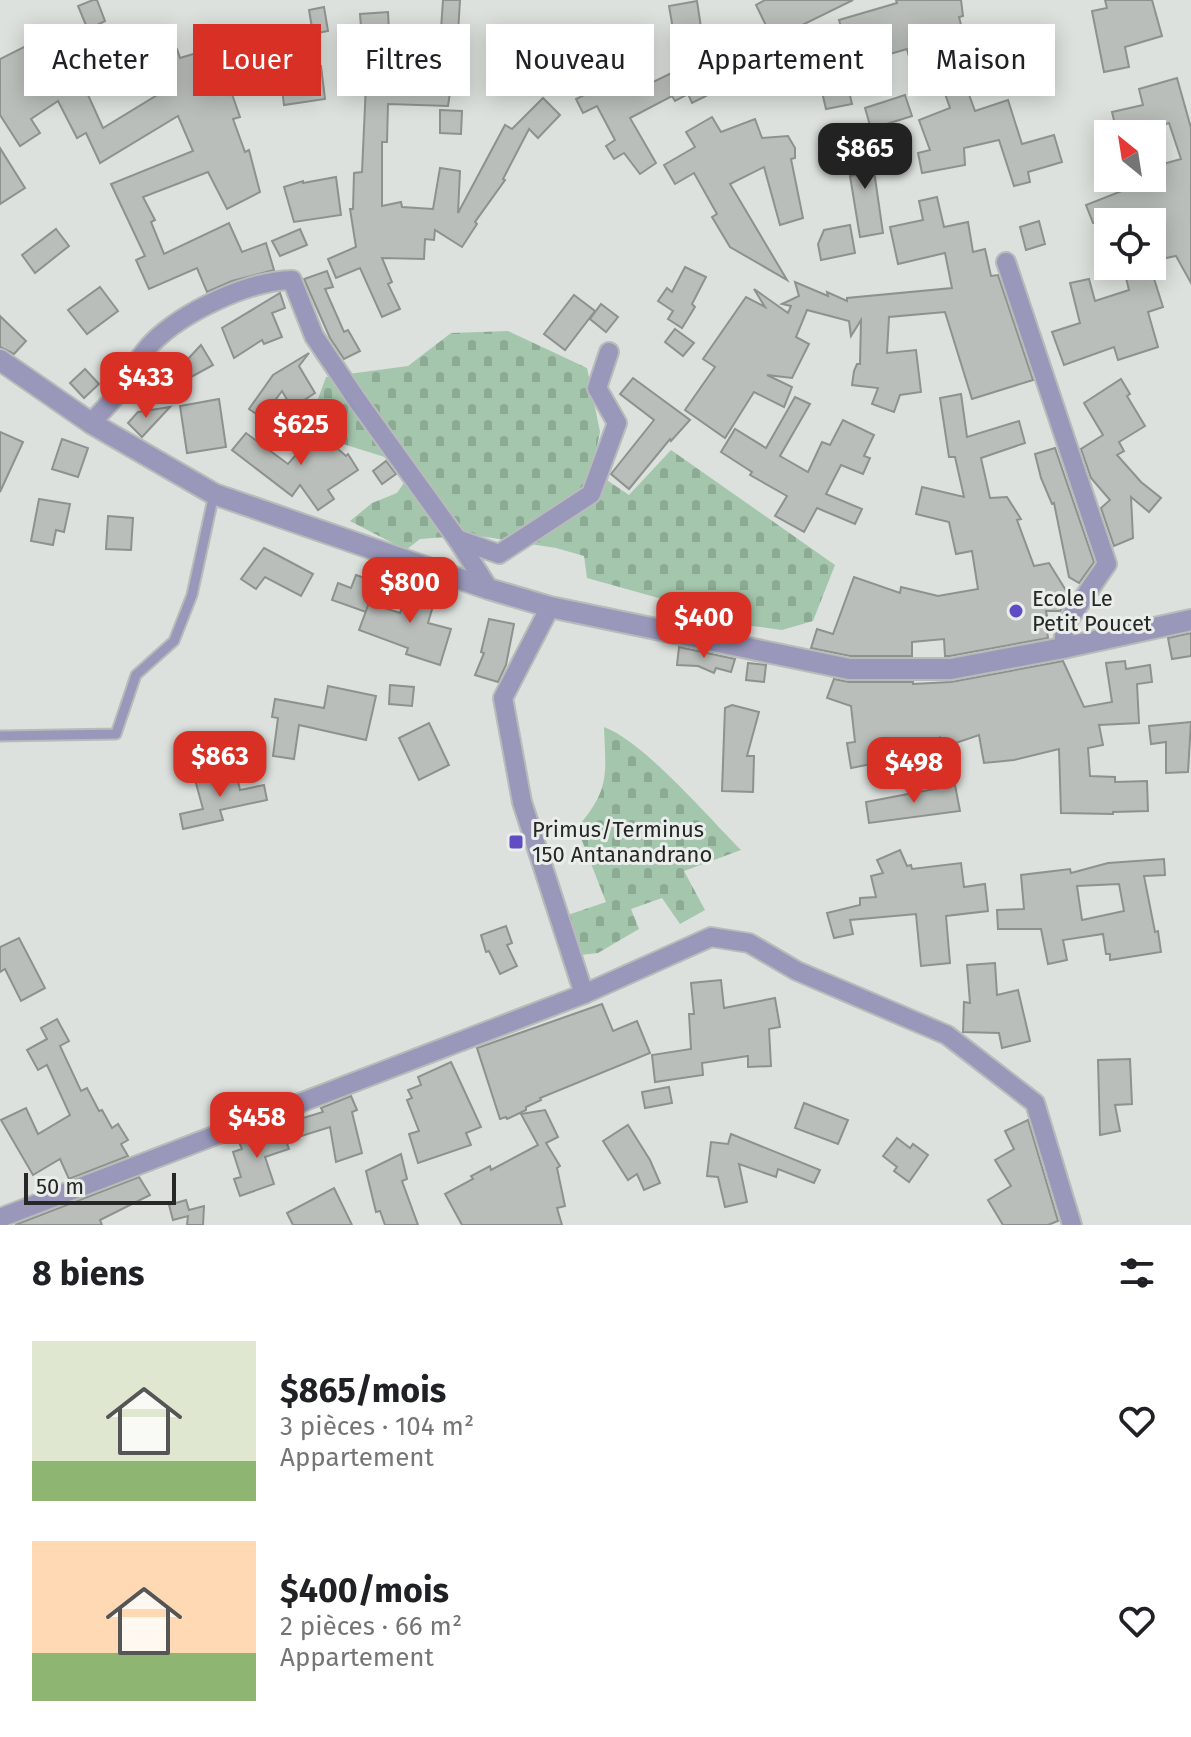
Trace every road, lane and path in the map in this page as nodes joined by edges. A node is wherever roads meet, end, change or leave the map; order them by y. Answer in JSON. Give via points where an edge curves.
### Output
{"nodes":[{"id":1,"x":1006,"y":262,"type":"dead end"},
{"id":2,"x":609,"y":352,"type":"dead end"},
{"id":3,"x":0,"y":360,"type":"edge"},
{"id":4,"x":91,"y":423,"type":"junction"},
{"id":5,"x":214,"y":494,"type":"junction"},
{"id":6,"x":457,"y":539,"type":"junction"},
{"id":7,"x":489,"y":589,"type":"junction"},
{"id":8,"x":550,"y":607,"type":"junction"},
{"id":9,"x":1191,"y":620,"type":"edge"},
{"id":10,"x":1063,"y":648,"type":"junction"},
{"id":11,"x":0,"y":736,"type":"edge"},
{"id":12,"x":584,"y":994,"type":"junction"},
{"id":13,"x":0,"y":1218,"type":"edge"},
{"id":14,"x":1072,"y":1225,"type":"edge"}],
"edges":[{"from":1,"to":10,"type":"street","via":[[1107,564],[1065,625]]},
{"from":2,"to":6,"type":"street","via":[[597,388],[617,423],[591,494],[499,554]]},
{"from":3,"to":4,"type":"street"},
{"from":4,"to":5,"type":"street"},
{"from":4,"to":6,"type":"street","via":[[150,345],[175,324],[233,293],[292,280],[314,336]]},
{"from":5,"to":7,"type":"street"},
{"from":5,"to":11,"type":"lane","via":[[192,595],[174,641],[136,675],[116,734]]},
{"from":6,"to":7,"type":"street"},
{"from":7,"to":8,"type":"street"},
{"from":8,"to":10,"type":"street","via":[[849,669],[951,669]]},
{"from":8,"to":12,"type":"street","via":[[503,698],[522,802]]},
{"from":9,"to":10,"type":"street"},
{"from":12,"to":13,"type":"street"},
{"from":12,"to":14,"type":"street","via":[[711,937],[749,943],[797,971],[947,1035],[1035,1103]]}]}
